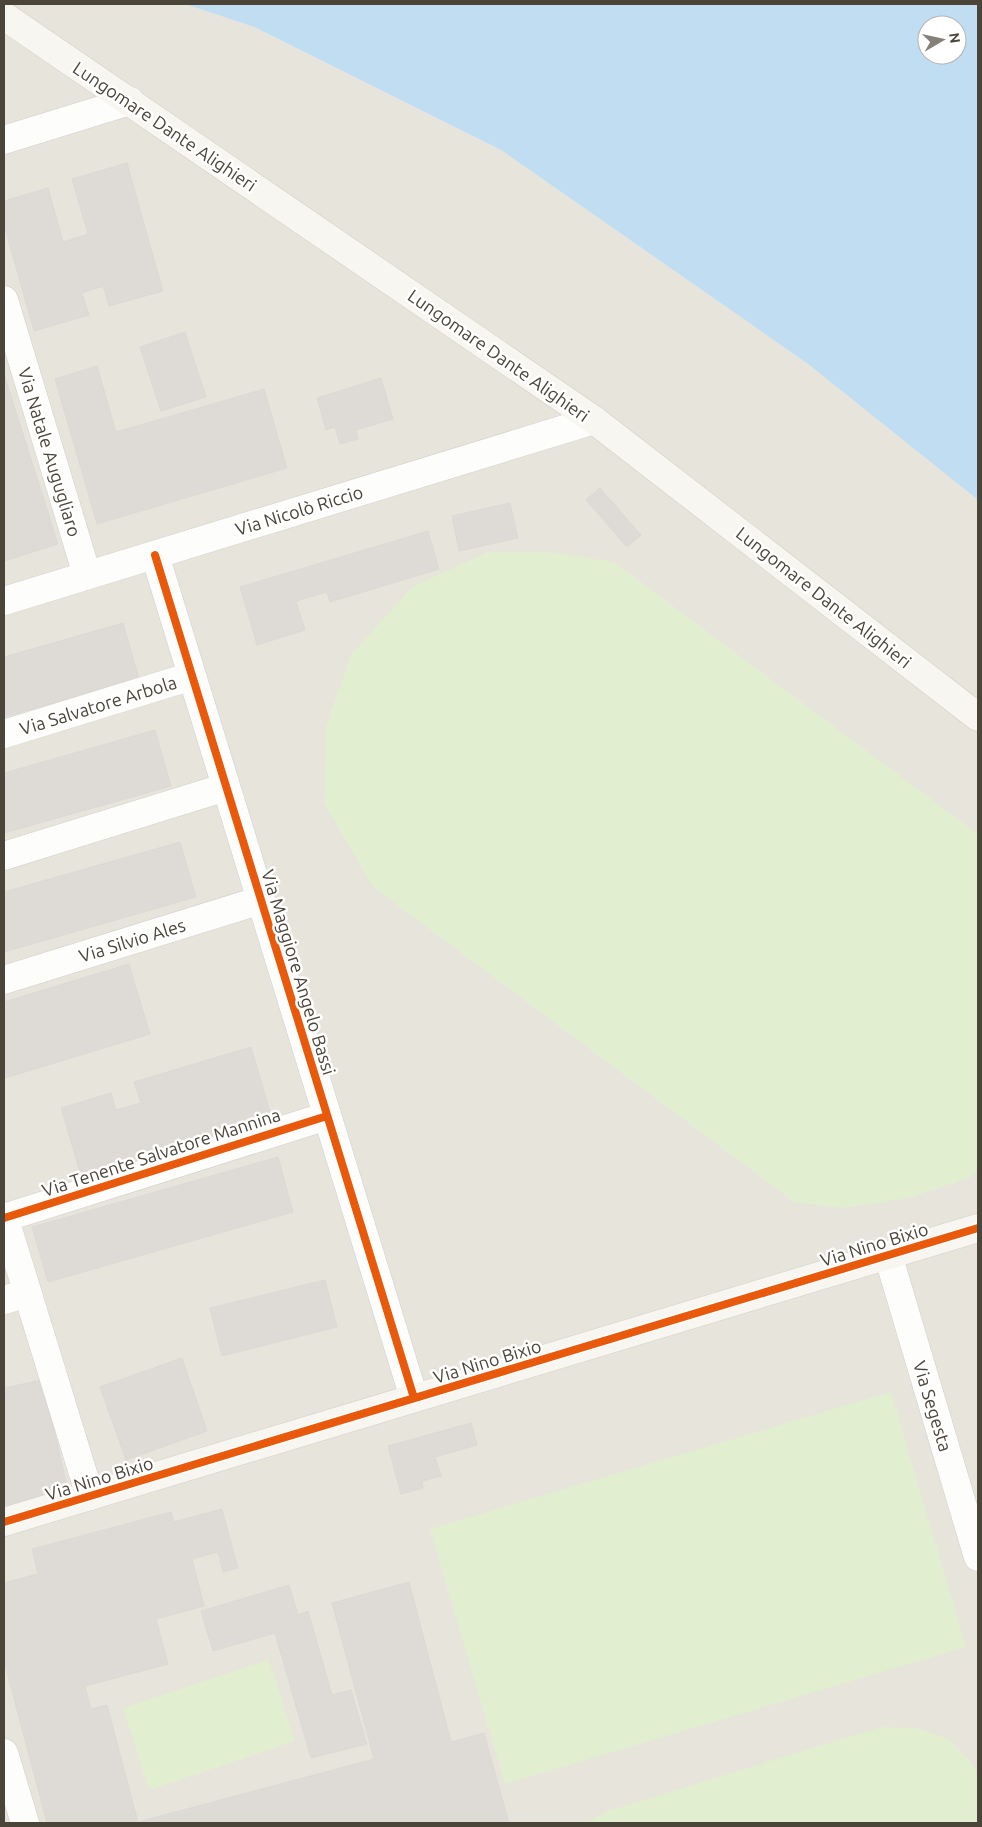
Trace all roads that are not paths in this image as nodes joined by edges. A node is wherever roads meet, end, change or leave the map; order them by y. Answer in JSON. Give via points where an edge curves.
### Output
{"nodes":[{"id":1,"x":4,"y":16,"type":"edge"},
{"id":2,"x":130,"y":101,"type":"junction"},
{"id":3,"x":4,"y":140,"type":"edge"},
{"id":4,"x":4,"y":300,"type":"edge"},
{"id":5,"x":594,"y":420,"type":"junction"},
{"id":6,"x":155,"y":555,"type":"junction"},
{"id":7,"x":87,"y":576,"type":"junction"},
{"id":8,"x":4,"y":601,"type":"edge"},
{"id":9,"x":192,"y":676,"type":"junction"},
{"id":10,"x":978,"y":717,"type":"edge"},
{"id":11,"x":4,"y":734,"type":"edge"},
{"id":12,"x":226,"y":787,"type":"junction"},
{"id":13,"x":4,"y":856,"type":"edge"},
{"id":14,"x":261,"y":900,"type":"junction"},
{"id":15,"x":4,"y":980,"type":"edge"},
{"id":16,"x":327,"y":1116,"type":"junction"},
{"id":17,"x":4,"y":1217,"type":"edge"},
{"id":18,"x":978,"y":1228,"type":"edge"},
{"id":19,"x":888,"y":1255,"type":"junction"},
{"id":20,"x":16,"y":1296,"type":"edge"},
{"id":21,"x":414,"y":1398,"type":"junction"},
{"id":22,"x":90,"y":1496,"type":"junction"},
{"id":23,"x":4,"y":1522,"type":"edge"},
{"id":24,"x":978,"y":1556,"type":"edge"},
{"id":25,"x":5,"y":1765,"type":"edge"},
{"id":26,"x":25,"y":1823,"type":"edge"}],
"edges":[{"from":1,"to":2,"type":"main road","name":"Lungomare Dante Alighieri"},
{"from":2,"to":3,"type":"street"},
{"from":2,"to":5,"type":"main road","name":"Lungomare Dante Alighieri"},
{"from":4,"to":7,"type":"street","name":"Via Natale Augugliaro"},
{"from":5,"to":6,"type":"street","name":"Via Nicolò Riccio"},
{"from":5,"to":10,"type":"main road","name":"Lungomare Dante Alighieri"},
{"from":6,"to":7,"type":"street","name":"Via Nicolò Riccio"},
{"from":6,"to":9,"type":"street","name":"Via Maggiore Angelo Bassi"},
{"from":7,"to":8,"type":"street","name":"Via Nicolò Riccio"},
{"from":9,"to":11,"type":"street","name":"Via Salvatore Arbola"},
{"from":9,"to":12,"type":"street","name":"Via Maggiore Angelo Bassi"},
{"from":12,"to":13,"type":"street"},
{"from":12,"to":14,"type":"street","name":"Via Maggiore Angelo Bassi"},
{"from":14,"to":15,"type":"street","name":"Via Silvio Ales"},
{"from":14,"to":16,"type":"street","name":"Via Maggiore Angelo Bassi"},
{"from":16,"to":17,"type":"street","name":"Via Tenente Salvatore Mannina"},
{"from":16,"to":21,"type":"street","name":"Via Maggiore Angelo Bassi"},
{"from":17,"to":20,"type":"street"},
{"from":18,"to":19,"type":"main road","name":"Via Nino Bixio"},
{"from":19,"to":21,"type":"main road","name":"Via Nino Bixio"},
{"from":19,"to":24,"type":"street","name":"Via Segesta"},
{"from":20,"to":22,"type":"street"},
{"from":21,"to":22,"type":"main road","name":"Via Nino Bixio"},
{"from":22,"to":23,"type":"main road","name":"Via Nino Bixio"},
{"from":25,"to":26,"type":"street"}]}
